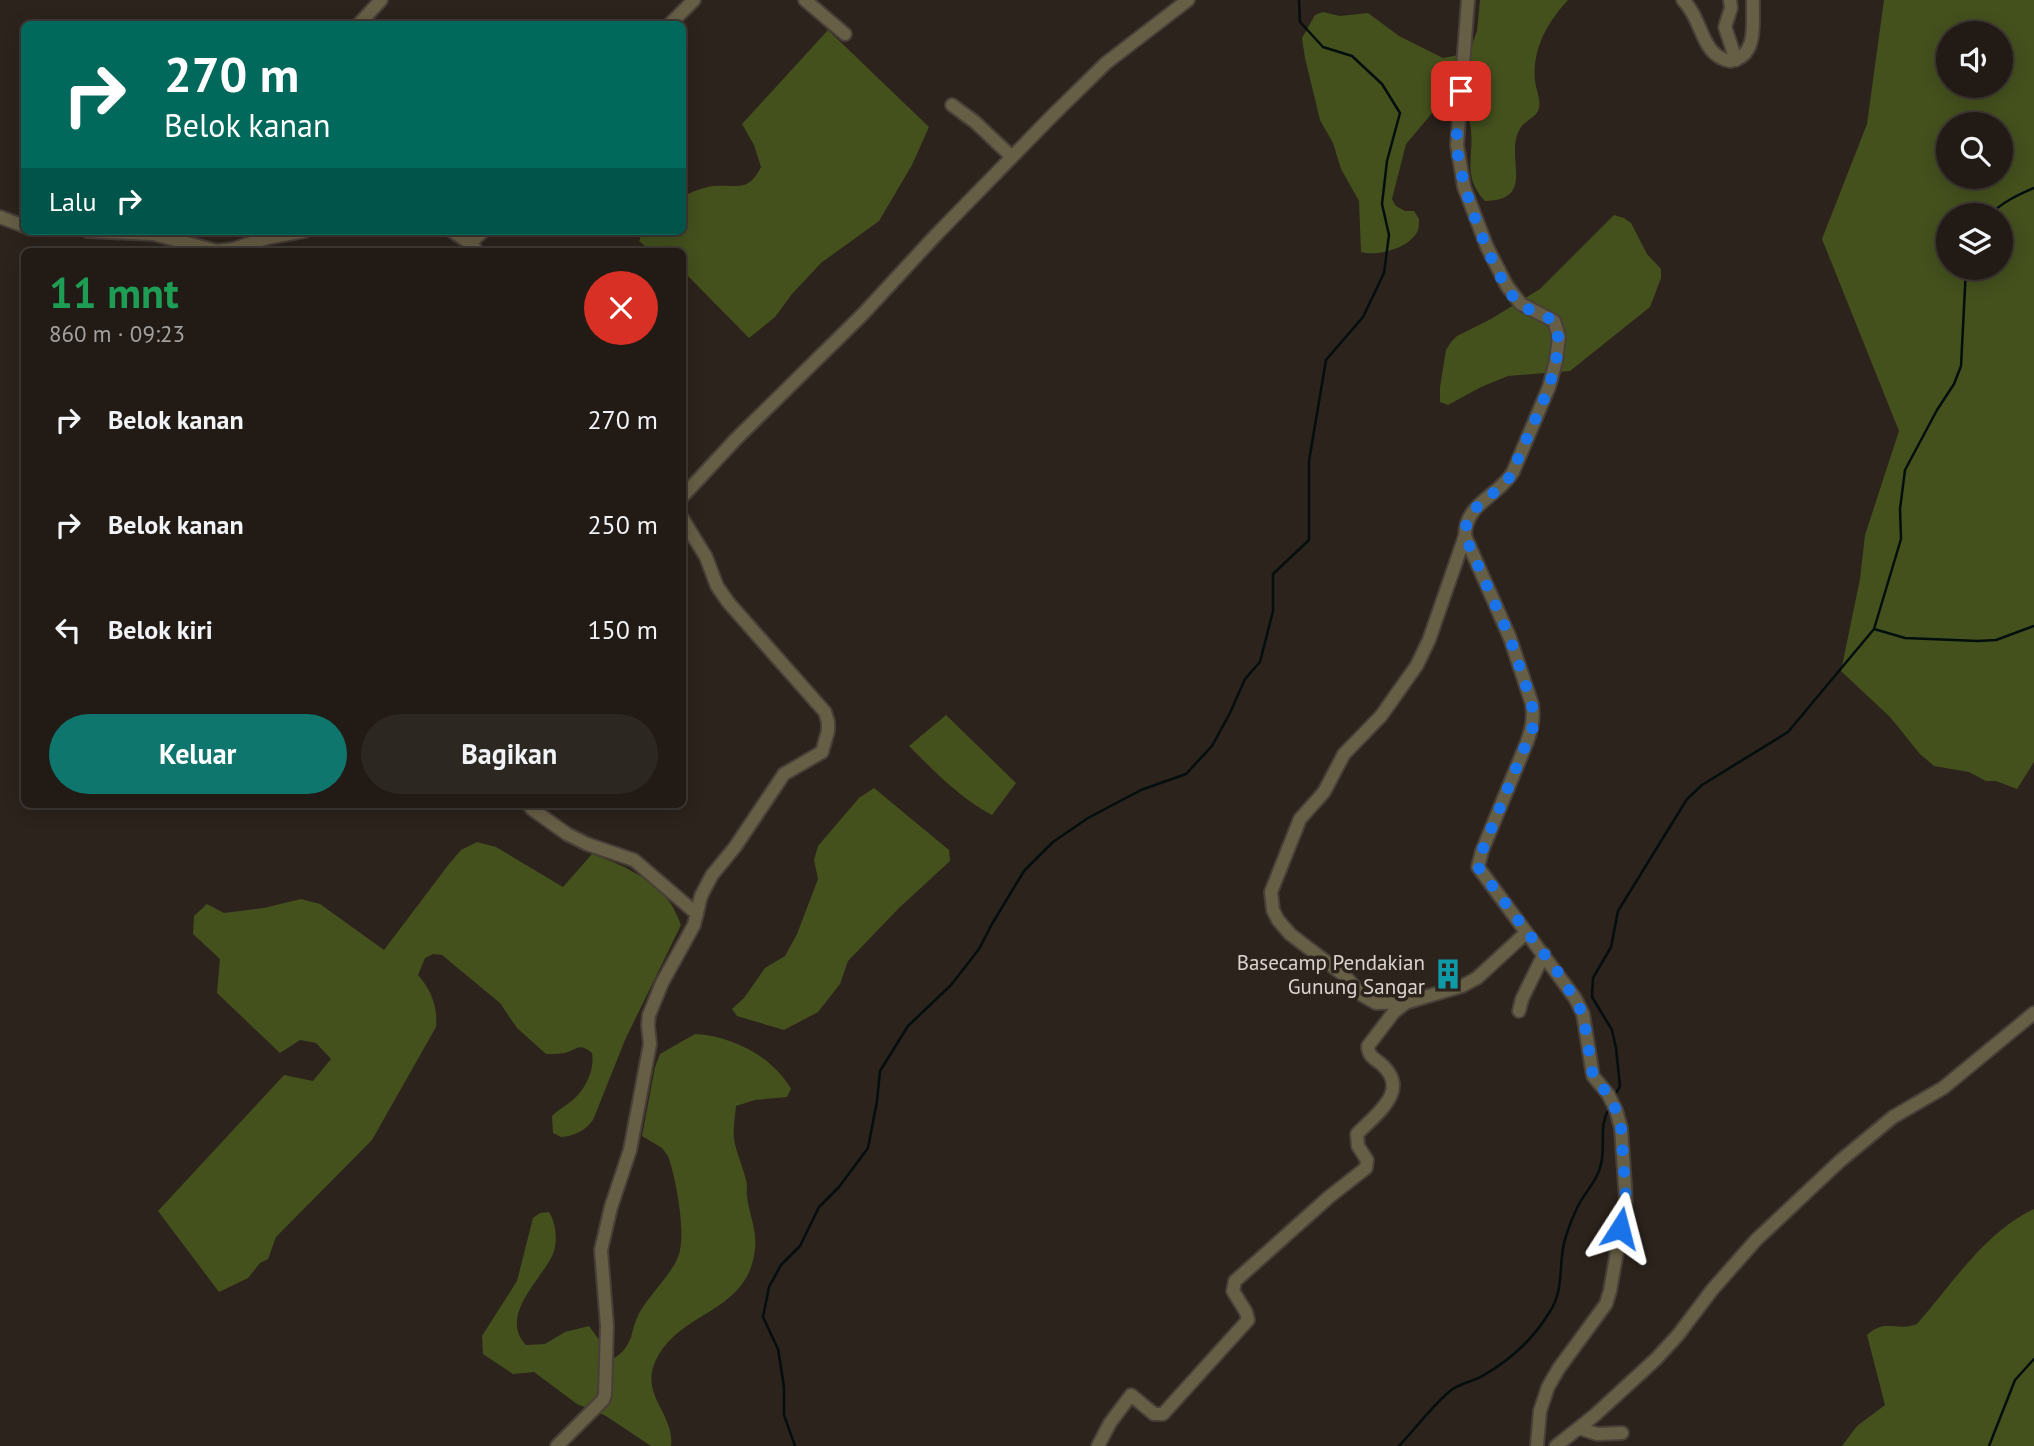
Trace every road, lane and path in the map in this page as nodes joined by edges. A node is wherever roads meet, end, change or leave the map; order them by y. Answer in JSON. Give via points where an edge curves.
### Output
{"nodes":[{"id":1,"x":381,"y":0,"type":"edge"},
{"id":2,"x":694,"y":0,"type":"edge"},
{"id":3,"x":805,"y":0,"type":"edge"},
{"id":4,"x":1188,"y":0,"type":"edge"},
{"id":5,"x":1468,"y":0,"type":"edge"},
{"id":6,"x":1684,"y":0,"type":"edge"},
{"id":7,"x":1730,"y":0,"type":"edge"},
{"id":8,"x":1753,"y":0,"type":"edge"},
{"id":9,"x":362,"y":21,"type":"edge"},
{"id":10,"x":673,"y":21,"type":"edge"},
{"id":11,"x":845,"y":34,"type":"dead end"},
{"id":12,"x":1735,"y":60,"type":"junction"},
{"id":13,"x":952,"y":105,"type":"dead end"},
{"id":14,"x":1012,"y":157,"type":"junction"},
{"id":15,"x":0,"y":217,"type":"edge"},
{"id":16,"x":21,"y":225,"type":"edge"},
{"id":17,"x":161,"y":235,"type":"edge"},
{"id":18,"x":283,"y":235,"type":"edge"},
{"id":19,"x":458,"y":235,"type":"edge"},
{"id":20,"x":474,"y":247,"type":"edge"},
{"id":21,"x":206,"y":248,"type":"edge"},
{"id":22,"x":236,"y":248,"type":"edge"},
{"id":23,"x":686,"y":493,"type":"edge"},
{"id":24,"x":686,"y":524,"type":"edge"},
{"id":25,"x":1465,"y":536,"type":"junction"},
{"id":26,"x":531,"y":808,"type":"edge"},
{"id":27,"x":698,"y":914,"type":"junction"},
{"id":28,"x":1526,"y":933,"type":"junction"},
{"id":29,"x":1544,"y":954,"type":"junction"},
{"id":30,"x":1408,"y":1002,"type":"junction"},
{"id":31,"x":1518,"y":1011,"type":"dead end"},
{"id":32,"x":2034,"y":1013,"type":"edge"},
{"id":33,"x":1579,"y":1428,"type":"junction"},
{"id":34,"x":1622,"y":1433,"type":"dead end"},
{"id":35,"x":557,"y":1446,"type":"edge"},
{"id":36,"x":1098,"y":1446,"type":"edge"},
{"id":37,"x":1537,"y":1446,"type":"edge"},
{"id":38,"x":1556,"y":1446,"type":"edge"}],
"edges":[{"from":1,"to":9,"type":"street"},
{"from":2,"to":10,"type":"street"},
{"from":3,"to":11,"type":"street"},
{"from":4,"to":14,"type":"street","via":[[1106,63]]},
{"from":5,"to":25,"type":"street","via":[[1457,145],[1464,187],[1507,286],[1521,304],[1553,321],[1559,337],[1549,387],[1513,472],[1471,512]]},
{"from":6,"to":12,"type":"street","via":[[1697,16],[1707,46],[1723,60]]},
{"from":7,"to":12,"type":"street","via":[[1724,27]]},
{"from":8,"to":12,"type":"street","via":[[1751,46]]},
{"from":13,"to":14,"type":"street"},
{"from":14,"to":23,"type":"street"},
{"from":15,"to":16,"type":"street"},
{"from":17,"to":21,"type":"street"},
{"from":18,"to":22,"type":"street"},
{"from":19,"to":20,"type":"street"},
{"from":24,"to":27,"type":"street","via":[[728,602],[809,692],[828,722],[822,752],[784,774],[712,875]]},
{"from":25,"to":28,"type":"street","via":[[1510,638],[1532,704],[1533,727],[1478,863]]},
{"from":25,"to":30,"type":"street","via":[[1423,653],[1394,699],[1344,754],[1324,792],[1300,819],[1271,892],[1273,909],[1290,934],[1345,976],[1362,995],[1376,1003]]},
{"from":26,"to":27,"type":"street","via":[[567,834],[634,860]]},
{"from":27,"to":35,"type":"street","via":[[649,1015],[650,1044],[630,1150],[601,1251],[607,1326],[605,1395]]},
{"from":28,"to":29,"type":"street"},
{"from":28,"to":30,"type":"street","via":[[1477,978]]},
{"from":29,"to":31,"type":"street"},
{"from":29,"to":37,"type":"street","via":[[1583,1014],[1593,1076],[1616,1110],[1626,1200],[1606,1304],[1548,1387],[1540,1410]]},
{"from":30,"to":36,"type":"street","via":[[1394,1012],[1368,1046],[1370,1055],[1390,1071],[1394,1085],[1388,1101],[1357,1134],[1366,1168],[1235,1282],[1233,1290],[1248,1320],[1163,1413],[1154,1414],[1131,1395]]},
{"from":32,"to":33,"type":"street","via":[[1942,1088],[1893,1117],[1840,1161],[1756,1240],[1656,1359]]},
{"from":33,"to":34,"type":"street","via":[[1597,1434]]},
{"from":33,"to":38,"type":"street"}]}
